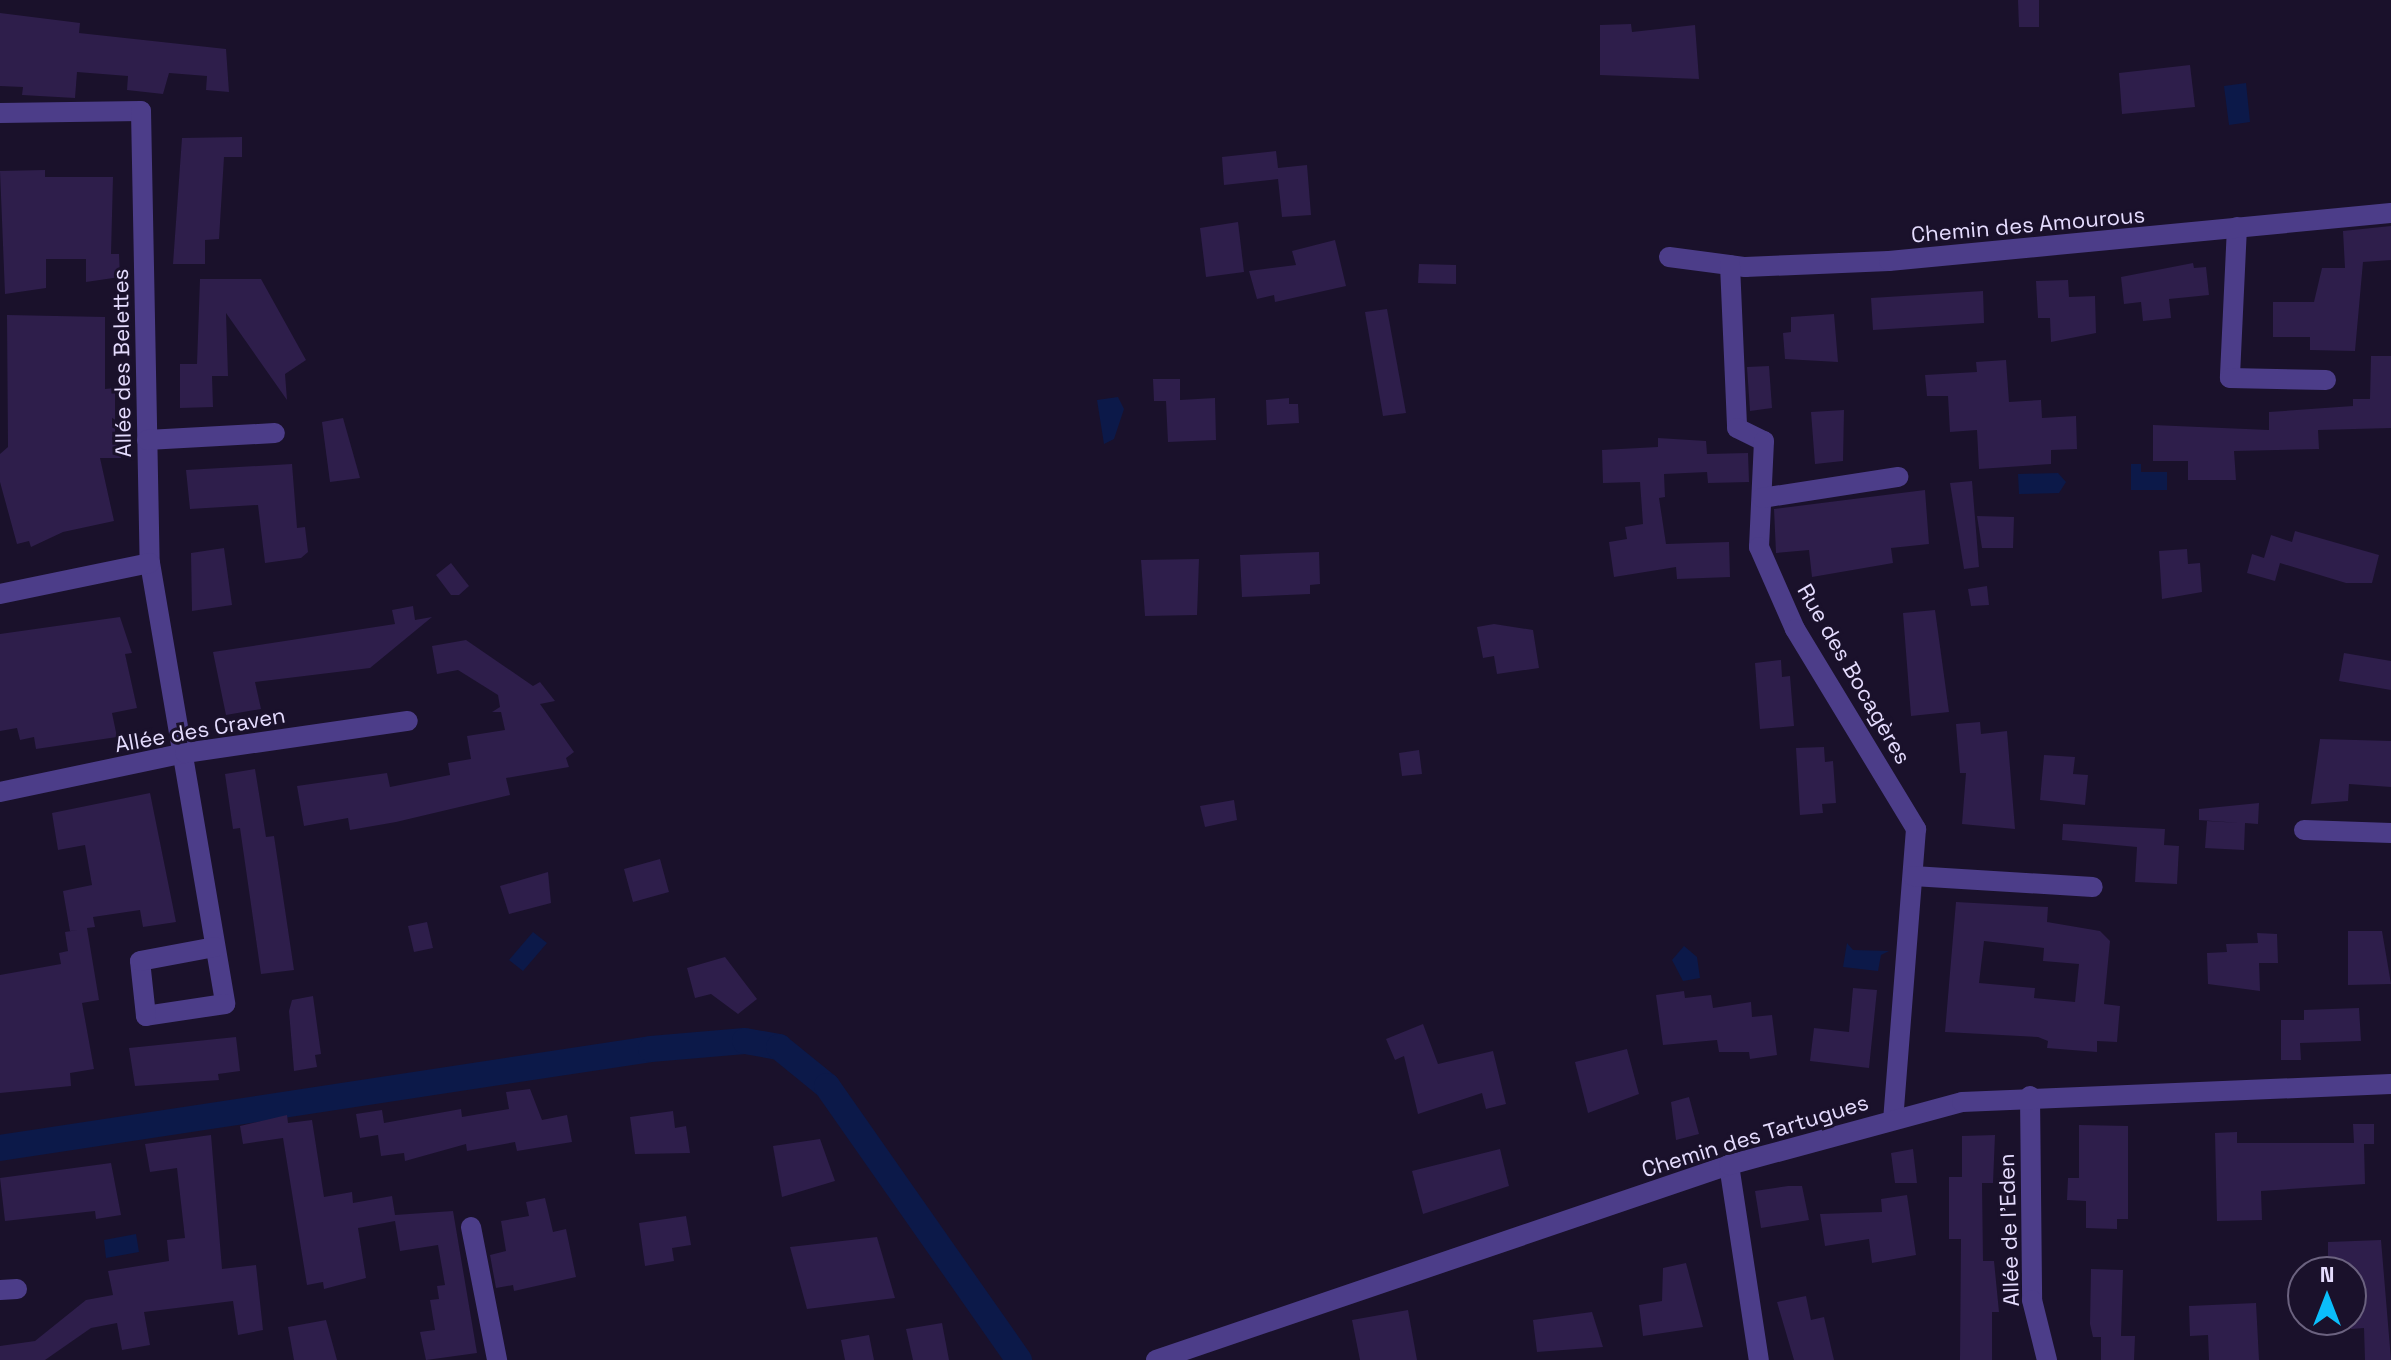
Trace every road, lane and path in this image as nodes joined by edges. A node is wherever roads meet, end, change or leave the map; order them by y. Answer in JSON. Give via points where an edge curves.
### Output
{"nodes":[{"id":1,"x":0,"y":113,"type":"edge"},
{"id":2,"x":2391,"y":213,"type":"edge"},
{"id":3,"x":2237,"y":227,"type":"junction"},
{"id":4,"x":1669,"y":257,"type":"dead end"},
{"id":5,"x":1730,"y":265,"type":"junction"},
{"id":6,"x":2326,"y":380,"type":"dead end"},
{"id":7,"x":275,"y":433,"type":"dead end"},
{"id":8,"x":147,"y":440,"type":"junction"},
{"id":9,"x":1898,"y":477,"type":"dead end"},
{"id":10,"x":1762,"y":498,"type":"junction"},
{"id":11,"x":150,"y":563,"type":"junction"},
{"id":12,"x":0,"y":594,"type":"edge"},
{"id":13,"x":408,"y":721,"type":"dead end"},
{"id":14,"x":185,"y":753,"type":"junction"},
{"id":15,"x":0,"y":792,"type":"edge"},
{"id":16,"x":2304,"y":830,"type":"dead end"},
{"id":17,"x":2391,"y":833,"type":"edge"},
{"id":18,"x":1913,"y":876,"type":"junction"},
{"id":19,"x":2093,"y":887,"type":"dead end"},
{"id":20,"x":215,"y":947,"type":"junction"},
{"id":21,"x":2391,"y":1084,"type":"edge"},
{"id":22,"x":2030,"y":1096,"type":"junction"},
{"id":23,"x":1893,"y":1119,"type":"junction"},
{"id":24,"x":1729,"y":1165,"type":"junction"},
{"id":25,"x":471,"y":1227,"type":"dead end"},
{"id":26,"x":497,"y":1360,"type":"edge"},
{"id":27,"x":1156,"y":1360,"type":"edge"},
{"id":28,"x":1759,"y":1360,"type":"edge"},
{"id":29,"x":2047,"y":1360,"type":"edge"}],
"edges":[{"from":1,"to":8,"type":"street","name":"Allée des Belettes","via":[[141,111]]},
{"from":2,"to":3,"type":"street","name":"Chemin des Amourous"},
{"from":3,"to":5,"type":"street","name":"Chemin des Amourous","via":[[2022,253]]},
{"from":3,"to":6,"type":"street","via":[[2230,378]]},
{"from":4,"to":5,"type":"street","name":"Chemin des Amourous"},
{"from":5,"to":10,"type":"street","name":"Rue des Bocagères","via":[[1737,428],[1764,441]]},
{"from":7,"to":8,"type":"street"},
{"from":8,"to":11,"type":"street","name":"Allée des Belettes"},
{"from":9,"to":10,"type":"street"},
{"from":10,"to":18,"type":"street","name":"Rue des Bocagères","via":[[1759,547],[1795,629],[1916,829]]},
{"from":11,"to":12,"type":"street"},
{"from":11,"to":14,"type":"street","name":"Allée des Belettes"},
{"from":13,"to":14,"type":"street","name":"Allée des Craven"},
{"from":14,"to":15,"type":"street","name":"Allée des Craven"},
{"from":14,"to":20,"type":"street","name":"Allée des Belettes"},
{"from":16,"to":17,"type":"street"},
{"from":18,"to":19,"type":"street"},
{"from":18,"to":23,"type":"street","name":"Rue des Bocagères"},
{"from":20,"to":20,"type":"street","name":"Allée des Belettes","via":[[140,961],[146,1016],[225,1004]]},
{"from":21,"to":22,"type":"street","name":"Chemin des Tartugues"},
{"from":22,"to":23,"type":"street","name":"Chemin des Tartugues","via":[[1962,1102]]},
{"from":22,"to":29,"type":"street","name":"Allée de l'Eden","via":[[2032,1300]]},
{"from":23,"to":24,"type":"street","name":"Chemin des Tartugues"},
{"from":24,"to":27,"type":"street","name":"Chemin des Tartugues"},
{"from":24,"to":28,"type":"street"},
{"from":25,"to":26,"type":"street"}]}
